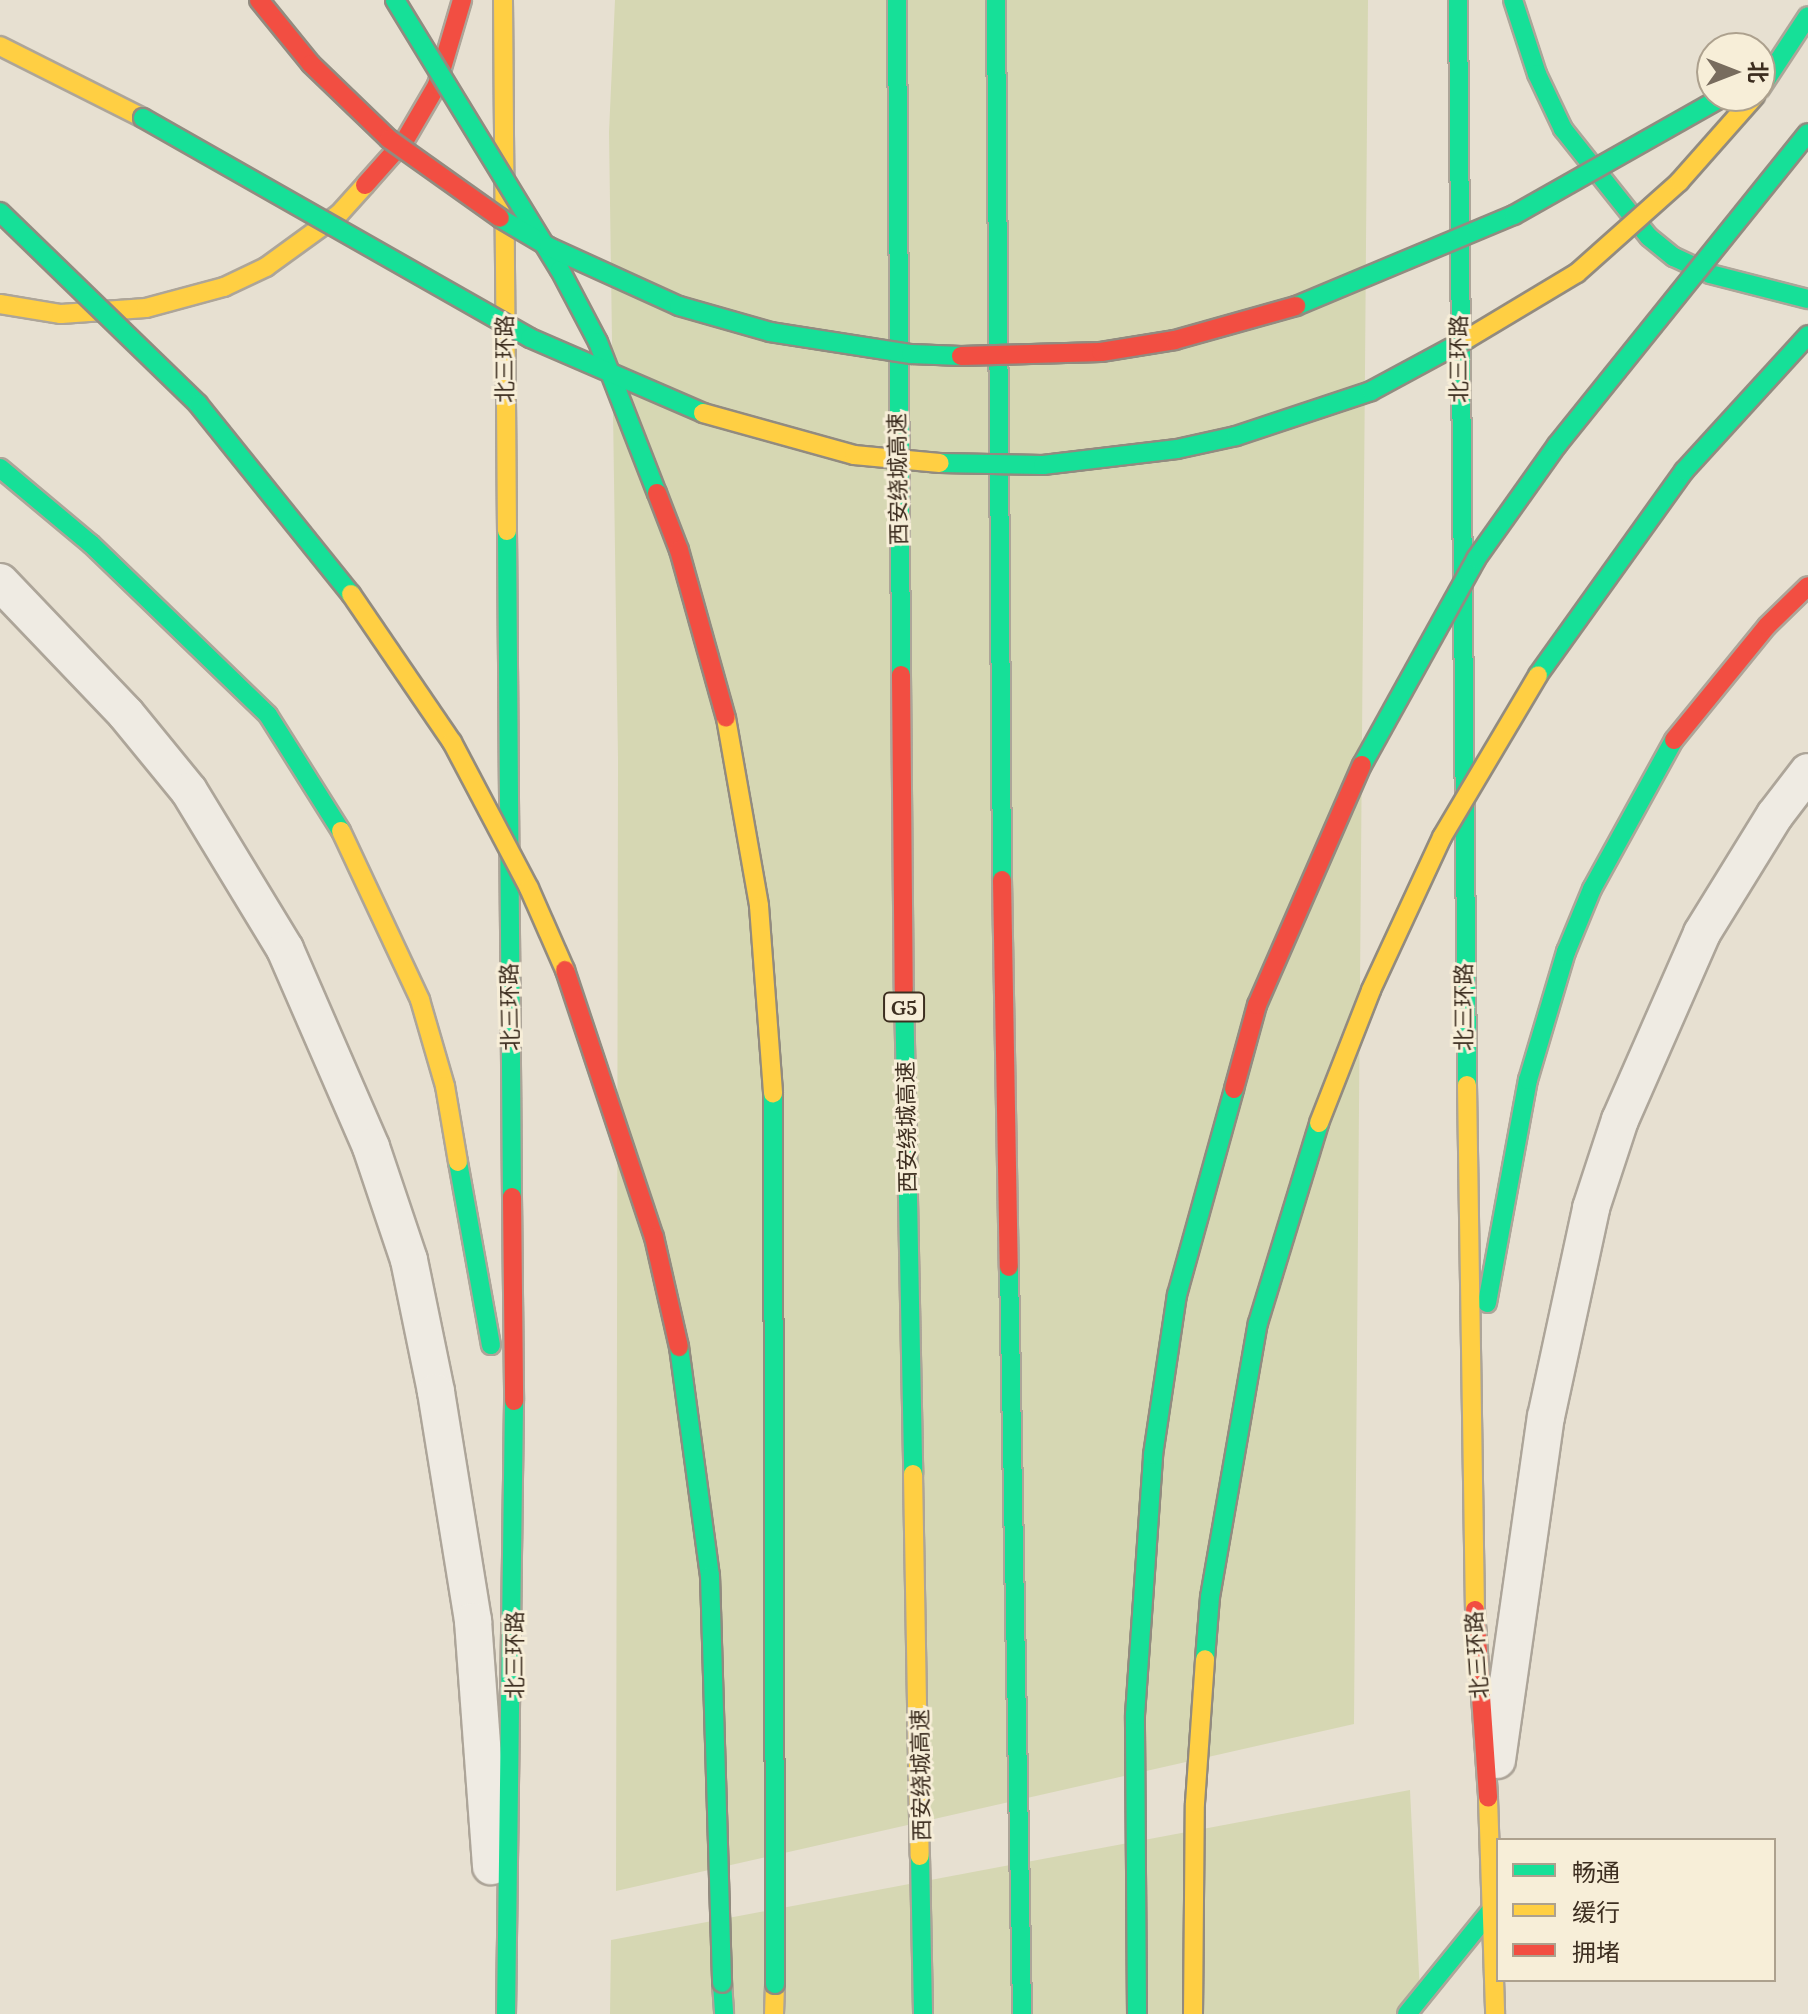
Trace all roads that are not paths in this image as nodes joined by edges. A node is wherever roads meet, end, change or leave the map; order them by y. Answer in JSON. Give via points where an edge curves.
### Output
{"nodes":[{"id":1,"x":259,"y":0,"type":"edge"},
{"id":2,"x":395,"y":0,"type":"edge"},
{"id":3,"x":462,"y":0,"type":"edge"},
{"id":4,"x":503,"y":0,"type":"edge"},
{"id":5,"x":897,"y":0,"type":"edge"},
{"id":6,"x":996,"y":0,"type":"edge"},
{"id":7,"x":1458,"y":0,"type":"edge"},
{"id":8,"x":1513,"y":0,"type":"edge"},
{"id":9,"x":1808,"y":16,"type":"edge"},
{"id":10,"x":0,"y":46,"type":"edge"},
{"id":11,"x":1808,"y":47,"type":"edge"},
{"id":12,"x":1776,"y":65,"type":"edge"},
{"id":13,"x":1776,"y":66,"type":"edge"},
{"id":14,"x":1696,"y":112,"type":"edge"},
{"id":15,"x":1741,"y":112,"type":"edge"},
{"id":16,"x":1808,"y":133,"type":"edge"},
{"id":17,"x":0,"y":212,"type":"edge"},
{"id":18,"x":1808,"y":299,"type":"edge"},
{"id":19,"x":0,"y":304,"type":"edge"},
{"id":20,"x":1808,"y":335,"type":"edge"},
{"id":21,"x":0,"y":468,"type":"edge"},
{"id":22,"x":0,"y":582,"type":"edge"},
{"id":23,"x":1808,"y":586,"type":"edge"},
{"id":24,"x":1808,"y":772,"type":"edge"},
{"id":25,"x":515,"y":1536,"type":"junction"},
{"id":26,"x":1471,"y":1560,"type":"junction"},
{"id":27,"x":1489,"y":1817,"type":"junction"},
{"id":28,"x":1492,"y":1909,"type":"junction"},
{"id":29,"x":504,"y":2014,"type":"edge"},
{"id":30,"x":724,"y":2014,"type":"edge"},
{"id":31,"x":774,"y":2014,"type":"edge"},
{"id":32,"x":923,"y":2014,"type":"edge"},
{"id":33,"x":1022,"y":2014,"type":"edge"},
{"id":34,"x":1137,"y":2014,"type":"edge"},
{"id":35,"x":1193,"y":2014,"type":"edge"},
{"id":36,"x":1407,"y":2014,"type":"edge"},
{"id":37,"x":1495,"y":2014,"type":"edge"}],
"edges":[{"from":1,"to":14,"type":"highway","bridge":true,"via":[[311,64],[389,139],[488,211],[549,247],[679,306],[770,332],[911,354],[1013,358],[1101,352],[1175,340],[1319,300],[1514,215]]},
{"from":2,"to":31,"type":"highway","bridge":true,"via":[[560,270],[598,342],[679,550],[729,727],[759,906],[773,1080]]},
{"from":3,"to":19,"type":"highway","via":[[437,85],[405,140],[339,214],[266,267],[224,287],[146,308],[61,314]]},
{"from":4,"to":25,"type":"highway","name":"北三环路"},
{"from":5,"to":32,"type":"highway","name":"西安绕城高速","number":"G5","via":[[902,909]]},
{"from":6,"to":33,"type":"highway","via":[[998,625]]},
{"from":7,"to":26,"type":"highway","name":"北三环路"},
{"from":8,"to":18,"type":"highway","via":[[1537,74],[1563,129],[1649,237],[1674,257],[1710,274]]},
{"from":9,"to":12,"type":"highway"},
{"from":10,"to":15,"type":"highway","bridge":true,"via":[[233,165],[530,338],[614,379],[786,440],[854,455],[973,466],[1043,465],[1177,449],[1317,410],[1405,375],[1471,341],[1577,273],[1679,182]]},
{"from":11,"to":13,"type":"highway"},
{"from":16,"to":34,"type":"highway","bridge":true,"via":[[1557,445],[1476,559],[1344,796],[1257,1005],[1177,1295],[1153,1455],[1135,1715]]},
{"from":17,"to":30,"type":"highway","bridge":true,"via":[[198,404],[355,599],[452,742],[567,974],[654,1237],[688,1385],[710,1575]]},
{"from":20,"to":35,"type":"highway","bridge":true,"via":[[1684,471],[1522,697],[1442,837],[1371,990],[1312,1140],[1258,1323],[1210,1597],[1195,1803]]},
{"from":21,"to":25,"type":"highway","via":[[91,544],[268,715],[354,851],[420,1000],[445,1086],[485,1302]]},
{"from":22,"to":29,"type":"street","via":[[126,714],[189,791],[285,949],[371,1147],[409,1260],[473,1621]]},
{"from":23,"to":26,"type":"highway","via":[[1767,626],[1674,740],[1617,840],[1566,952],[1528,1080],[1485,1310]]},
{"from":24,"to":27,"type":"street","via":[[1702,933],[1620,1120],[1591,1208],[1546,1417]]},
{"from":25,"to":29,"type":"highway","name":"北三环路"},
{"from":26,"to":27,"type":"highway","name":"北三环路"},
{"from":27,"to":28,"type":"highway","name":"北三环路"},
{"from":28,"to":36,"type":"highway"},
{"from":28,"to":37,"type":"highway","name":"北三环路"}]}
